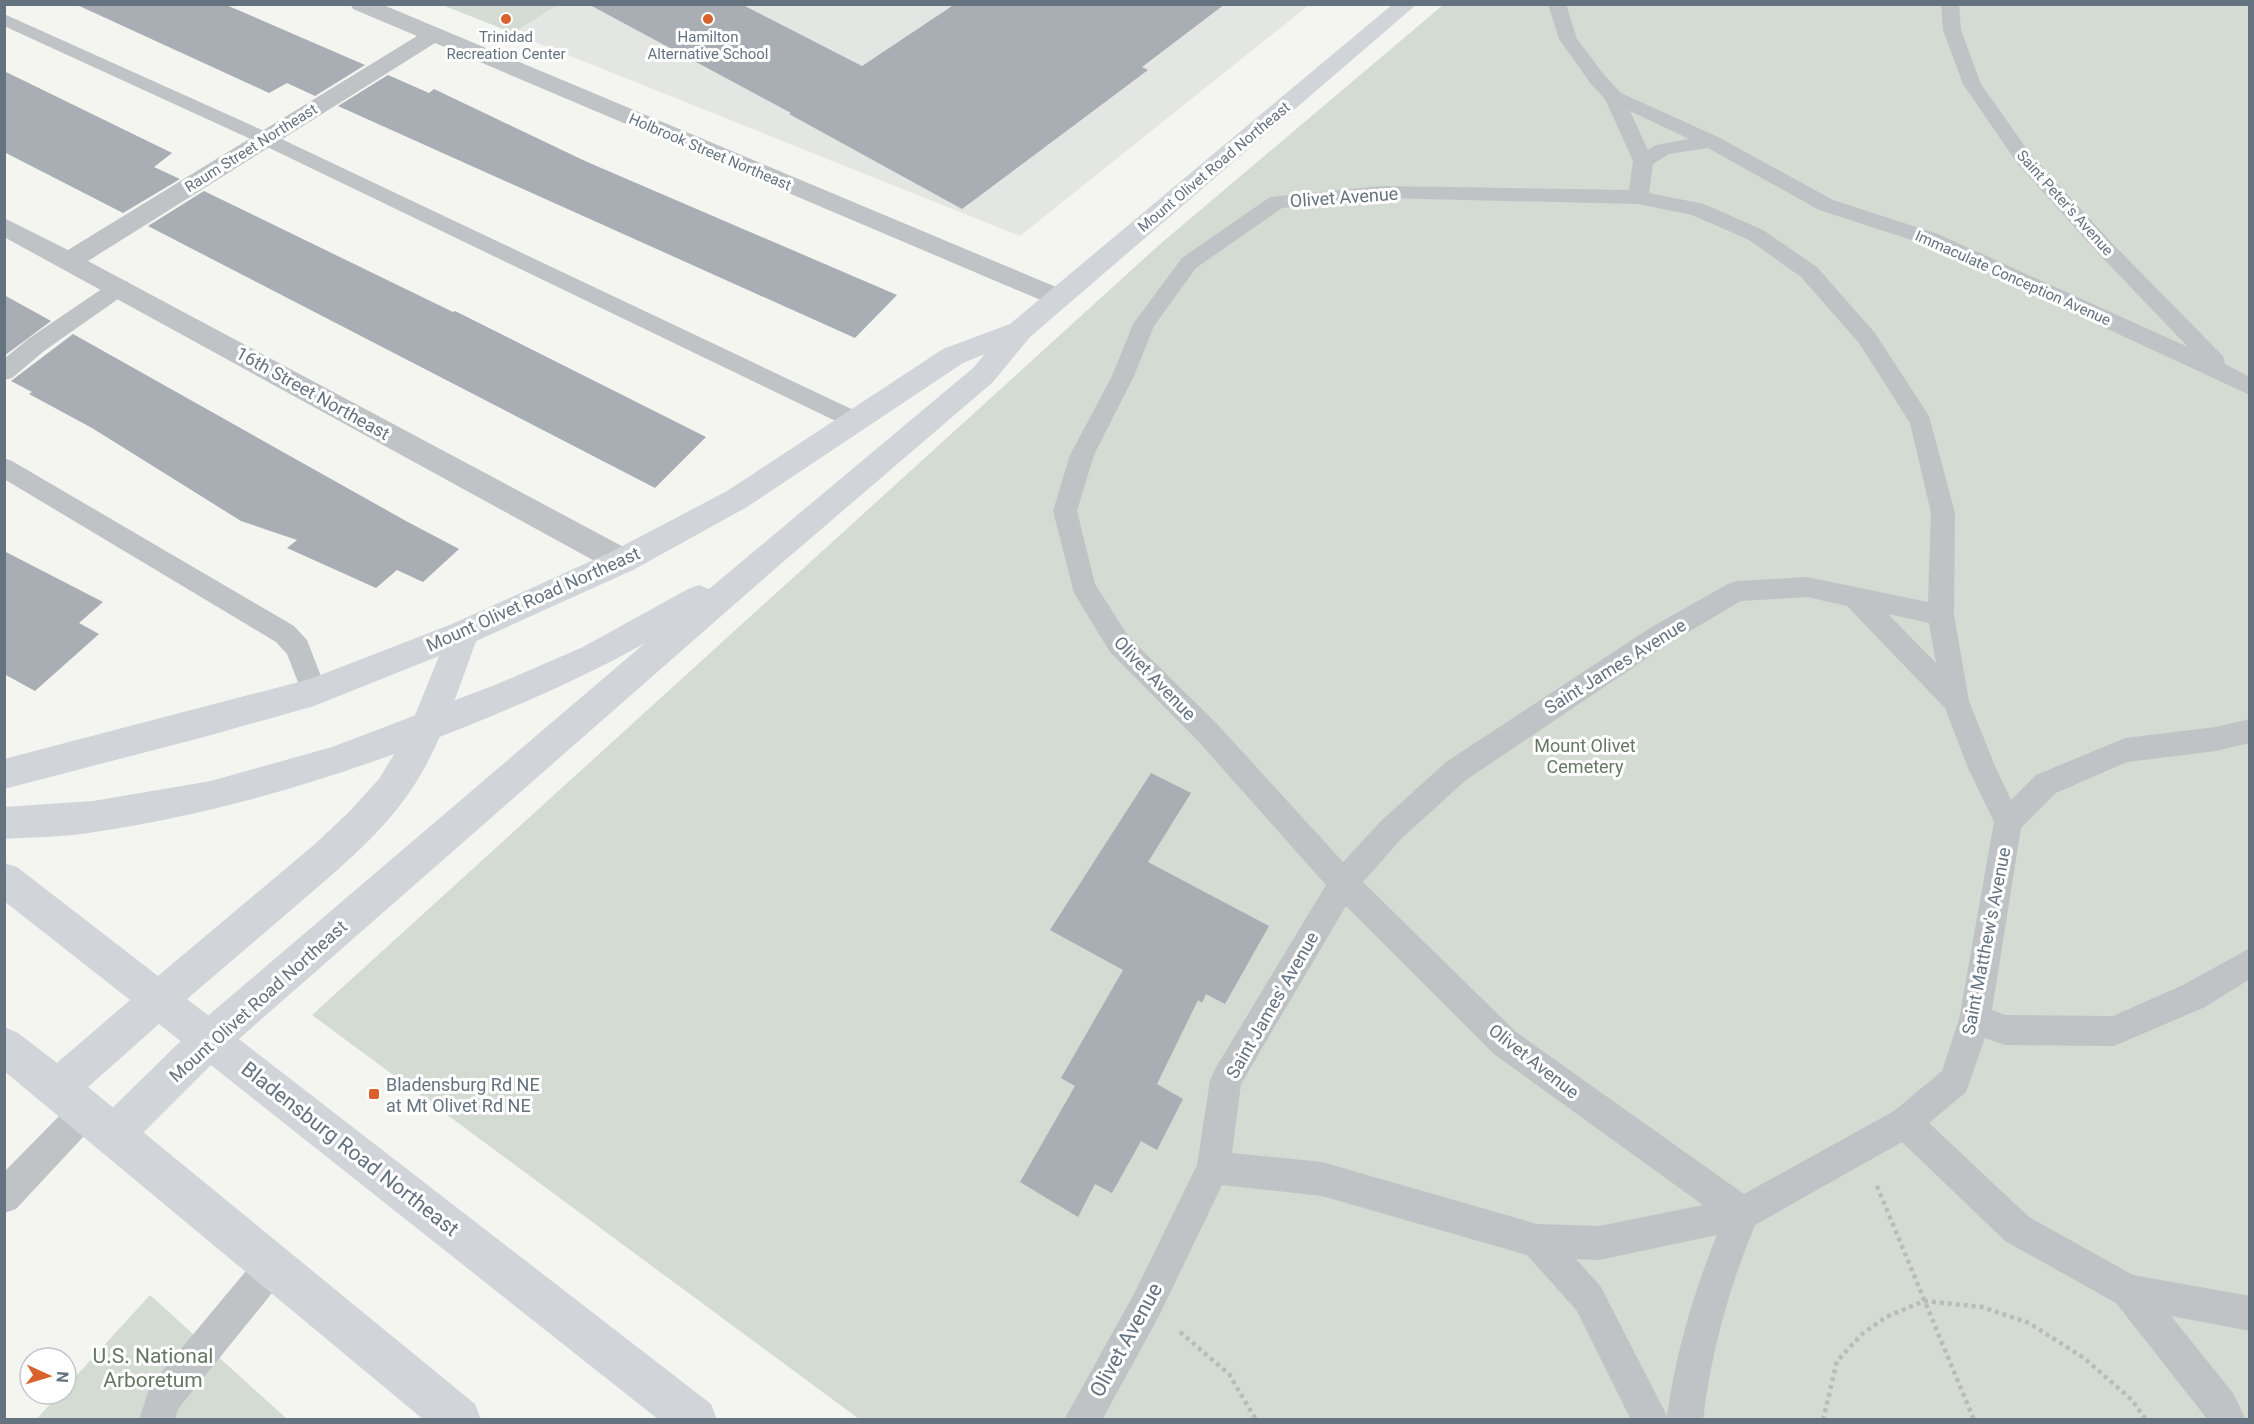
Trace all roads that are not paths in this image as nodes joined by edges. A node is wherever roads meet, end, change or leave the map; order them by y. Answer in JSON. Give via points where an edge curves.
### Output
{"nodes":[{"id":1,"x":361,"y":4,"type":"edge"},
{"id":2,"x":1407,"y":4,"type":"edge"},
{"id":3,"x":1557,"y":4,"type":"edge"},
{"id":4,"x":1950,"y":4,"type":"edge"},
{"id":5,"x":4,"y":19,"type":"edge"},
{"id":6,"x":433,"y":35,"type":"junction"},
{"id":7,"x":1614,"y":97,"type":"junction"},
{"id":8,"x":266,"y":139,"type":"junction"},
{"id":9,"x":1711,"y":141,"type":"junction"},
{"id":10,"x":1642,"y":161,"type":"junction"},
{"id":11,"x":1638,"y":197,"type":"junction"},
{"id":12,"x":4,"y":226,"type":"edge"},
{"id":13,"x":70,"y":260,"type":"junction"},
{"id":14,"x":120,"y":287,"type":"junction"},
{"id":15,"x":1059,"y":298,"type":"junction"},
{"id":16,"x":1020,"y":330,"type":"junction"},
{"id":17,"x":4,"y":372,"type":"edge"},
{"id":18,"x":2226,"y":374,"type":"junction"},
{"id":19,"x":2250,"y":387,"type":"edge"},
{"id":20,"x":856,"y":421,"type":"junction"},
{"id":21,"x":4,"y":467,"type":"edge"},
{"id":22,"x":622,"y":561,"type":"junction"},
{"id":23,"x":758,"y":565,"type":"junction"},
{"id":24,"x":1856,"y":598,"type":"junction"},
{"id":25,"x":1941,"y":615,"type":"junction"},
{"id":26,"x":463,"y":633,"type":"junction"},
{"id":27,"x":314,"y":692,"type":"junction"},
{"id":28,"x":1956,"y":701,"type":"junction"},
{"id":29,"x":427,"y":727,"type":"junction"},
{"id":30,"x":2250,"y":730,"type":"edge"},
{"id":31,"x":4,"y":774,"type":"edge"},
{"id":32,"x":2008,"y":822,"type":"junction"},
{"id":33,"x":4,"y":823,"type":"edge"},
{"id":34,"x":4,"y":879,"type":"edge"},
{"id":35,"x":1343,"y":883,"type":"junction"},
{"id":36,"x":2250,"y":962,"type":"edge"},
{"id":37,"x":157,"y":1000,"type":"junction"},
{"id":38,"x":1975,"y":1019,"type":"junction"},
{"id":39,"x":210,"y":1039,"type":"junction"},
{"id":40,"x":4,"y":1046,"type":"edge"},
{"id":41,"x":86,"y":1111,"type":"junction"},
{"id":42,"x":1905,"y":1122,"type":"junction"},
{"id":43,"x":1214,"y":1168,"type":"junction"},
{"id":44,"x":4,"y":1197,"type":"edge"},
{"id":45,"x":1743,"y":1213,"type":"junction"},
{"id":46,"x":1537,"y":1241,"type":"junction"},
{"id":47,"x":273,"y":1265,"type":"junction"},
{"id":48,"x":2128,"y":1291,"type":"junction"},
{"id":49,"x":2250,"y":1314,"type":"edge"},
{"id":50,"x":157,"y":1419,"type":"edge"},
{"id":51,"x":459,"y":1419,"type":"edge"},
{"id":52,"x":695,"y":1419,"type":"edge"},
{"id":53,"x":1083,"y":1419,"type":"edge"},
{"id":54,"x":1651,"y":1419,"type":"edge"},
{"id":55,"x":1685,"y":1419,"type":"edge"},
{"id":56,"x":2228,"y":1419,"type":"edge"}],
"edges":[{"from":1,"to":6,"type":"street","name":"Holbrook Street Northeast"},
{"from":2,"to":15,"type":"main road","name":"Mount Olivet Road Northeast"},
{"from":3,"to":7,"type":"lane","via":[[1568,39]]},
{"from":4,"to":18,"type":"lane","name":"Saint Peter's Avenue","via":[[1952,30],[1972,84],[2024,159]]},
{"from":5,"to":8,"type":"lane"},
{"from":6,"to":8,"type":"street","name":"Raum Street Northeast"},
{"from":6,"to":15,"type":"street","name":"Holbrook Street Northeast"},
{"from":7,"to":9,"type":"lane","name":"Immaculate Conception Avenue"},
{"from":7,"to":10,"type":"lane"},
{"from":8,"to":13,"type":"street","name":"Raum Street Northeast"},
{"from":8,"to":20,"type":"lane"},
{"from":9,"to":10,"type":"lane","via":[[1663,149]]},
{"from":9,"to":18,"type":"lane","name":"Immaculate Conception Avenue","via":[[1826,205],[1931,239]]},
{"from":10,"to":11,"type":"lane"},
{"from":11,"to":25,"type":"lane","name":"Olivet Avenue","via":[[1697,208],[1756,235],[1809,272],[1867,338],[1921,422],[1943,513]]},
{"from":11,"to":35,"type":"lane","name":"Olivet Avenue","via":[[1381,192],[1277,202],[1189,263],[1144,324],[1123,376],[1082,455],[1065,511],[1083,586],[1119,644],[1209,734]]},
{"from":12,"to":13,"type":"street","name":"16th Street Northeast"},
{"from":13,"to":14,"type":"street","name":"16th Street Northeast"},
{"from":14,"to":17,"type":"lane"},
{"from":14,"to":22,"type":"street","name":"16th Street Northeast"},
{"from":15,"to":16,"type":"main road","name":"Mount Olivet Road Northeast"},
{"from":16,"to":20,"type":"main road","name":"Mount Olivet Road Northeast","via":[[953,356]]},
{"from":16,"to":23,"type":"main road","name":"Mount Olivet Road Northeast","via":[[983,375]]},
{"from":18,"to":19,"type":"lane","name":"Immaculate Conception Avenue"},
{"from":20,"to":22,"type":"main road","name":"Mount Olivet Road Northeast","via":[[737,499]]},
{"from":21,"to":27,"type":"lane","via":[[285,634],[298,648]]},
{"from":22,"to":26,"type":"main road","name":"Mount Olivet Road Northeast"},
{"from":23,"to":29,"type":"main road","name":"Mount Olivet Road Northeast","via":[[594,656]]},
{"from":23,"to":39,"type":"main road","name":"Mount Olivet Road Northeast"},
{"from":24,"to":25,"type":"lane","name":"Saint James Avenue"},
{"from":24,"to":28,"type":"lane"},
{"from":24,"to":35,"type":"lane","name":"Saint James Avenue","via":[[1807,587],[1737,591],[1659,636],[1456,771],[1391,830]]},
{"from":25,"to":28,"type":"lane","name":"Olivet Avenue"},
{"from":26,"to":27,"type":"main road","name":"Mount Olivet Road Northeast"},
{"from":26,"to":29,"type":"main road"},
{"from":27,"to":31,"type":"main road","name":"Mount Olivet Road Northeast"},
{"from":28,"to":32,"type":"lane"},
{"from":29,"to":33,"type":"main road","name":"Mount Olivet Road Northeast","via":[[332,762],[211,796],[93,817]]},
{"from":29,"to":37,"type":"main road","via":[[390,790],[333,851]]},
{"from":30,"to":32,"type":"lane","name":"Saint Matthew's Avenue","via":[[2216,740],[2125,750],[2046,784]]},
{"from":32,"to":38,"type":"lane","name":"Saint Matthew's Avenue"},
{"from":34,"to":37,"type":"main road","name":"Bladensburg Road Northeast"},
{"from":35,"to":43,"type":"lane","name":"Saint James' Avenue","via":[[1226,1080]]},
{"from":35,"to":45,"type":"lane","name":"Olivet Avenue","via":[[1505,1043]]},
{"from":36,"to":38,"type":"lane","via":[[2194,996],[2114,1031],[2006,1030]]},
{"from":37,"to":39,"type":"main road","name":"Bladensburg Road Northeast"},
{"from":37,"to":41,"type":"main road"},
{"from":38,"to":42,"type":"lane","name":"Saint Matthew's Avenue","via":[[1955,1081]]},
{"from":39,"to":41,"type":"main road","name":"Mount Olivet Road Northeast"},
{"from":39,"to":52,"type":"main road","name":"Bladensburg Road Northeast"},
{"from":40,"to":41,"type":"main road"},
{"from":41,"to":44,"type":"lane"},
{"from":41,"to":47,"type":"main road"},
{"from":42,"to":45,"type":"lane","name":"Saint Matthew's Avenue"},
{"from":42,"to":48,"type":"lane","via":[[2017,1228]]},
{"from":43,"to":46,"type":"lane","via":[[1322,1179]]},
{"from":43,"to":53,"type":"lane","name":"Olivet Avenue","via":[[1147,1304]]},
{"from":45,"to":46,"type":"lane","name":"Saint Matthew's Avenue","via":[[1599,1243]]},
{"from":45,"to":55,"type":"lane","via":[[1719,1270],[1701,1332]]},
{"from":46,"to":54,"type":"lane","via":[[1589,1299]]},
{"from":47,"to":50,"type":"lane","via":[[163,1399]]},
{"from":47,"to":51,"type":"main road"},
{"from":48,"to":49,"type":"lane"},
{"from":48,"to":56,"type":"lane"}]}
